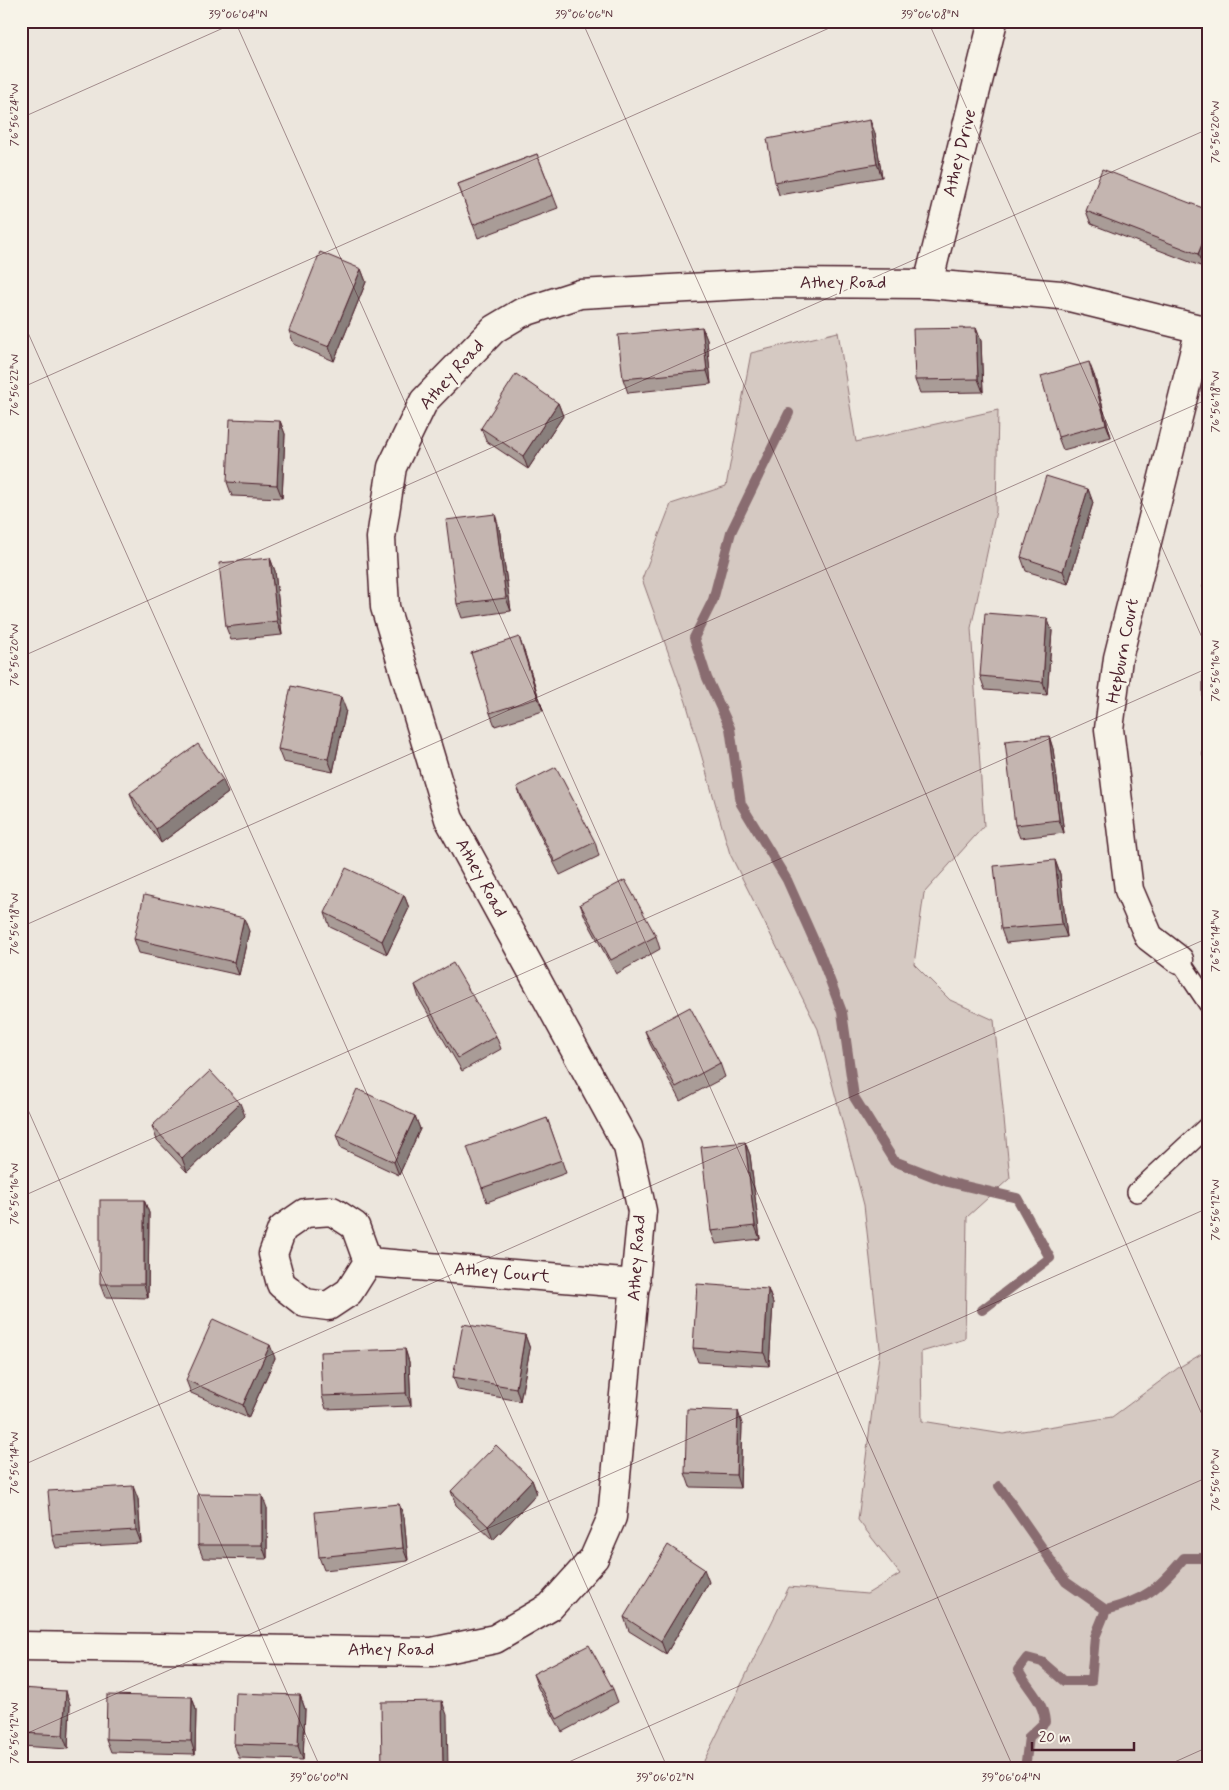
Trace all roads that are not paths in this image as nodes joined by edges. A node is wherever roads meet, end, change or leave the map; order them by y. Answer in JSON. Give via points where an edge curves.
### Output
{"nodes":[{"id":1,"x":993,"y":21,"type":"edge"},
{"id":2,"x":928,"y":284,"type":"junction"},
{"id":3,"x":1204,"y":330,"type":"edge"},
{"id":4,"x":1179,"y":960,"type":"joint"},
{"id":5,"x":1208,"y":1003,"type":"edge"},
{"id":6,"x":1208,"y":1126,"type":"edge"},
{"id":7,"x":1137,"y":1192,"type":"dead end"},
{"id":8,"x":368,"y":1262,"type":"dead end"},
{"id":9,"x":636,"y":1284,"type":"junction"},
{"id":10,"x":21,"y":1646,"type":"edge"}],
"edges":[{"from":1,"to":2,"type":"street","name":"Athey Drive"},
{"from":2,"to":3,"type":"street","name":"Athey Road","via":[[1061,295]]},
{"from":2,"to":9,"type":"street","name":"Athey Road","via":[[780,283],[580,294],[520,313],[494,329],[424,401],[392,467],[381,538],[385,607],[449,819],[628,1147],[642,1211]]},
{"from":3,"to":4,"type":"street","name":"Hepburn Court","via":[[1118,658],[1109,729],[1129,890],[1150,937]]},
{"from":4,"to":5,"type":"lane"},
{"from":6,"to":7,"type":"lane"},
{"from":8,"to":9,"type":"street","name":"Athey Court"},
{"from":9,"to":10,"type":"street","name":"Athey Road","via":[[612,1517],[594,1558],[550,1607],[496,1639],[432,1652]]}]}
